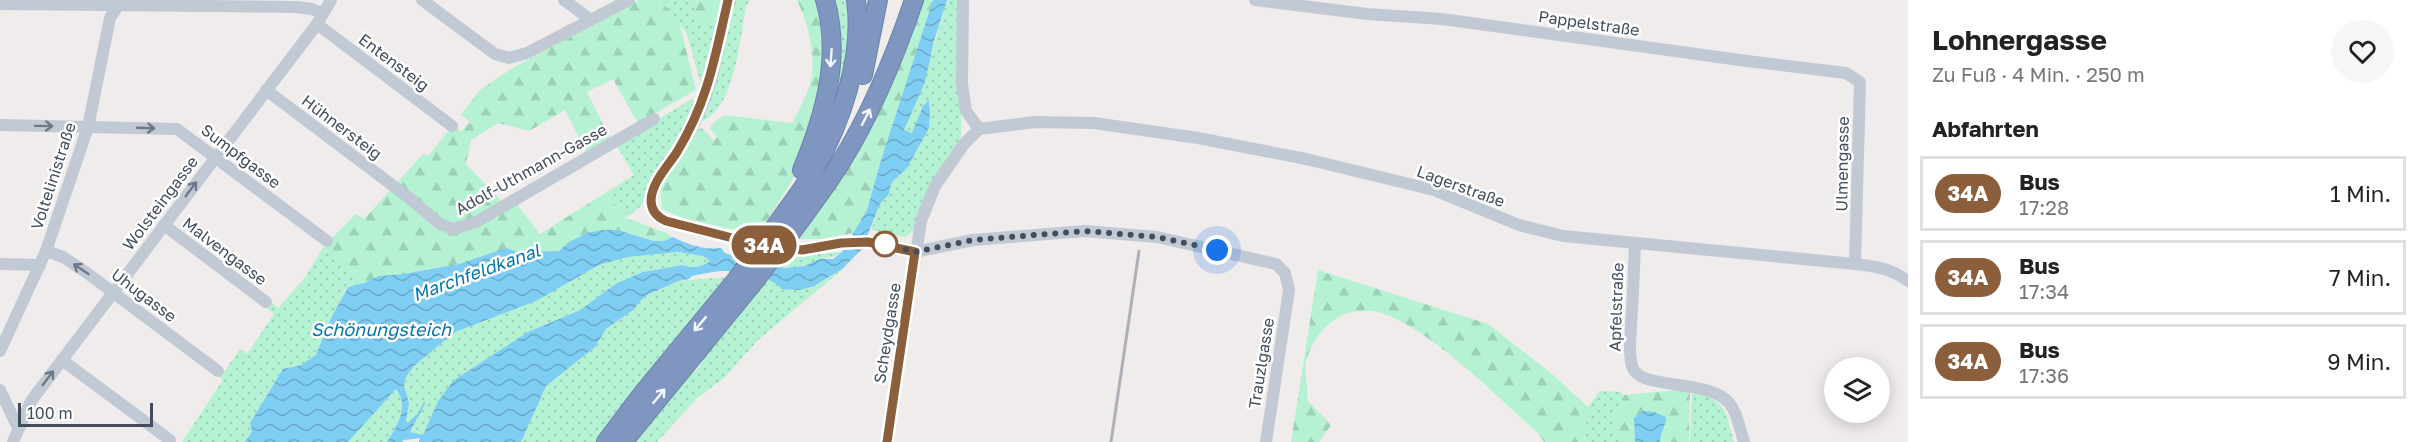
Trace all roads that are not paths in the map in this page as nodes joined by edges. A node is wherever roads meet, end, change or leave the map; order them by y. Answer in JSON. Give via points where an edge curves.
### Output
{"nodes":[{"id":1,"x":331,"y":0,"type":"edge"},
{"id":2,"x":422,"y":0,"type":"edge"},
{"id":3,"x":564,"y":0,"type":"edge"},
{"id":4,"x":629,"y":0,"type":"edge"},
{"id":5,"x":728,"y":0,"type":"edge"},
{"id":6,"x":825,"y":0,"type":"edge"},
{"id":7,"x":856,"y":0,"type":"edge"},
{"id":8,"x":878,"y":0,"type":"edge"},
{"id":9,"x":915,"y":0,"type":"edge"},
{"id":10,"x":963,"y":0,"type":"edge"},
{"id":11,"x":1255,"y":0,"type":"edge"},
{"id":12,"x":120,"y":3,"type":"edge"},
{"id":13,"x":0,"y":4,"type":"edge"},
{"id":14,"x":319,"y":18,"type":"junction"},
{"id":15,"x":591,"y":20,"type":"junction"},
{"id":16,"x":1846,"y":73,"type":"joint"},
{"id":17,"x":266,"y":90,"type":"junction"},
{"id":18,"x":654,"y":119,"type":"dead end"},
{"id":19,"x":0,"y":125,"type":"edge"},
{"id":20,"x":452,"y":126,"type":"dead end"},
{"id":21,"x":88,"y":127,"type":"junction"},
{"id":22,"x":979,"y":129,"type":"junction"},
{"id":23,"x":215,"y":156,"type":"junction"},
{"id":24,"x":397,"y":190,"type":"joint"},
{"id":25,"x":813,"y":202,"type":"junction"},
{"id":26,"x":784,"y":214,"type":"junction"},
{"id":27,"x":164,"y":225,"type":"junction"},
{"id":28,"x":780,"y":235,"type":"junction"},
{"id":29,"x":327,"y":242,"type":"dead end"},
{"id":30,"x":1635,"y":243,"type":"junction"},
{"id":31,"x":46,"y":251,"type":"junction"},
{"id":32,"x":915,"y":252,"type":"junction"},
{"id":33,"x":0,"y":264,"type":"edge"},
{"id":34,"x":1855,"y":264,"type":"junction"},
{"id":35,"x":40,"y":266,"type":"junction"},
{"id":36,"x":1903,"y":277,"type":"edge"},
{"id":37,"x":745,"y":281,"type":"junction"},
{"id":38,"x":113,"y":293,"type":"junction"},
{"id":39,"x":266,"y":303,"type":"dead end"},
{"id":40,"x":0,"y":351,"type":"edge"},
{"id":41,"x":62,"y":360,"type":"junction"},
{"id":42,"x":218,"y":371,"type":"dead end"},
{"id":43,"x":0,"y":390,"type":"edge"},
{"id":44,"x":18,"y":428,"type":"junction"},
{"id":45,"x":170,"y":440,"type":"dead end"},
{"id":46,"x":13,"y":442,"type":"edge"},
{"id":47,"x":606,"y":442,"type":"edge"},
{"id":48,"x":623,"y":442,"type":"edge"},
{"id":49,"x":887,"y":442,"type":"edge"},
{"id":50,"x":1266,"y":442,"type":"edge"},
{"id":51,"x":1744,"y":442,"type":"edge"}],
"edges":[{"from":1,"to":14,"type":"street","name":"Wolsteingasse"},
{"from":2,"to":15,"type":"street","via":[[495,54],[509,58],[527,53]]},
{"from":3,"to":15,"type":"street"},
{"from":4,"to":15,"type":"street"},
{"from":5,"to":32,"type":"street","via":[[708,89],[694,124],[654,186],[651,201],[655,213],[666,221],[756,244],[802,250],[868,242]]},
{"from":6,"to":26,"type":"highway","one_way":true,"via":[[832,37],[826,95],[811,148]]},
{"from":7,"to":26,"type":"highway","via":[[857,44],[840,112],[813,172]]},
{"from":8,"to":25,"type":"highway","via":[[852,113]]},
{"from":25,"to":9,"type":"highway","one_way":true,"via":[[841,162],[872,105]]},
{"from":10,"to":22,"type":"street","via":[[962,84],[966,111]]},
{"from":11,"to":16,"type":"street","name":"Pappelstraße","via":[[1378,16],[1442,19]]},
{"from":12,"to":13,"type":"street"},
{"from":12,"to":14,"type":"street","via":[[297,7],[312,9]]},
{"from":12,"to":21,"type":"street","name":"Voltelinistraße","via":[[110,18]]},
{"from":14,"to":17,"type":"street","name":"Wolsteingasse"},
{"from":14,"to":20,"type":"street","name":"Entensteig"},
{"from":16,"to":34,"type":"street","name":"Ulmengasse","via":[[1860,82]]},
{"from":17,"to":23,"type":"street","name":"Wolsteingasse"},
{"from":17,"to":24,"type":"street","name":"Hühnersteig"},
{"from":18,"to":24,"type":"street","name":"Adolf-Uthmann-Gasse","via":[[461,228],[445,227]]},
{"from":19,"to":21,"type":"street","name":"Sumpfgasse","one_way":true},
{"from":21,"to":23,"type":"street","name":"Sumpfgasse","one_way":true,"via":[[177,129]]},
{"from":21,"to":31,"type":"street","name":"Voltelinistraße"},
{"from":22,"to":30,"type":"street","name":"Lagerstraße","via":[[1035,122],[1094,123],[1198,138],[1434,190],[1519,225],[1563,236]]},
{"from":22,"to":32,"type":"street","name":"Scheydgasse","via":[[934,186]]},
{"from":27,"to":23,"type":"street","name":"Wolsteingasse","one_way":true},
{"from":23,"to":29,"type":"street","name":"Sumpfgasse"},
{"from":25,"to":28,"type":"highway"},
{"from":26,"to":28,"type":"highway"},
{"from":27,"to":38,"type":"street","name":"Wolsteingasse"},
{"from":27,"to":39,"type":"street","name":"Malvengasse"},
{"from":28,"to":37,"type":"highway","bridge":true},
{"from":30,"to":34,"type":"street","name":"Lagerstraße"},
{"from":30,"to":51,"type":"street","name":"Apfelstraße","via":[[1632,368],[1640,377],[1720,395],[1736,415]]},
{"from":31,"to":35,"type":"street","name":"Voltelinistraße"},
{"from":38,"to":31,"type":"street","name":"Uhugasse","one_way":true,"via":[[63,257]]},
{"from":32,"to":49,"type":"street","name":"Scheydgasse"},
{"from":32,"to":50,"type":"street","name":"Trauzlgasse","via":[[973,240],[1085,231],[1157,237],[1276,264],[1285,273],[1289,290]]},
{"from":33,"to":35,"type":"street"},
{"from":34,"to":36,"type":"street","name":"Lagerstraße"},
{"from":35,"to":40,"type":"street","name":"Voltelinistraße"},
{"from":37,"to":47,"type":"highway","one_way":true,"via":[[643,393]]},
{"from":48,"to":37,"type":"highway","one_way":true},
{"from":38,"to":41,"type":"street","name":"Wolsteingasse"},
{"from":38,"to":42,"type":"street","name":"Uhugasse"},
{"from":44,"to":41,"type":"street","name":"Wolsteingasse","one_way":true,"via":[[31,401]]},
{"from":41,"to":45,"type":"street"},
{"from":43,"to":44,"type":"street"},
{"from":44,"to":46,"type":"street"}]}
